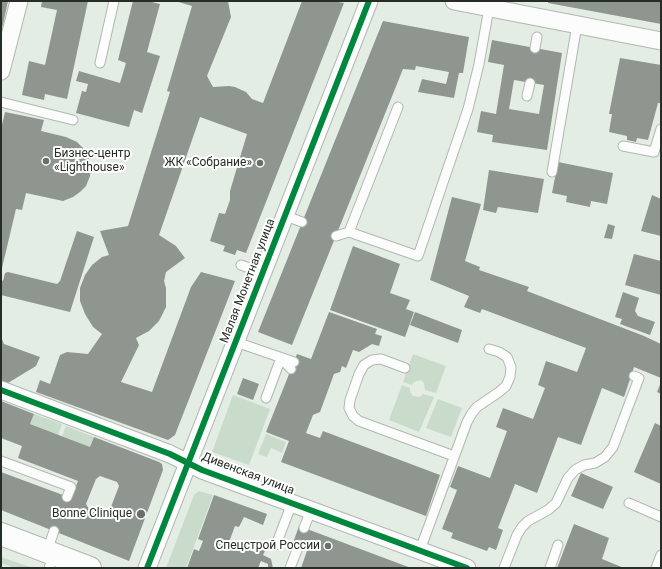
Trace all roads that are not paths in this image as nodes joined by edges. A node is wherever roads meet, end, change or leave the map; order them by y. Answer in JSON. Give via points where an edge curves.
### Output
{"nodes":[{"id":1,"x":19,"y":1,"type":"edge"},
{"id":2,"x":114,"y":1,"type":"edge"},
{"id":3,"x":369,"y":1,"type":"edge"},
{"id":4,"x":454,"y":1,"type":"edge"},
{"id":5,"x":489,"y":8,"type":"junction"},
{"id":6,"x":576,"y":25,"type":"junction"},
{"id":7,"x":537,"y":37,"type":"dead end"},
{"id":8,"x":5,"y":38,"type":"edge"},
{"id":9,"x":661,"y":41,"type":"edge"},
{"id":10,"x":535,"y":48,"type":"dead end"},
{"id":11,"x":100,"y":63,"type":"dead end"},
{"id":12,"x":1,"y":71,"type":"edge"},
{"id":13,"x":530,"y":83,"type":"dead end"},
{"id":14,"x":527,"y":96,"type":"dead end"},
{"id":15,"x":1,"y":102,"type":"edge"},
{"id":16,"x":398,"y":107,"type":"dead end"},
{"id":17,"x":73,"y":120,"type":"dead end"},
{"id":18,"x":661,"y":128,"type":"edge"},
{"id":19,"x":623,"y":146,"type":"dead end"},
{"id":20,"x":552,"y":172,"type":"dead end"},
{"id":21,"x":286,"y":216,"type":"junction"},
{"id":22,"x":302,"y":222,"type":"dead end"},
{"id":23,"x":348,"y":232,"type":"junction"},
{"id":24,"x":336,"y":236,"type":"dead end"},
{"id":25,"x":241,"y":265,"type":"dead end"},
{"id":26,"x":263,"y":273,"type":"junction"},
{"id":27,"x":236,"y":342,"type":"junction"},
{"id":28,"x":489,"y":349,"type":"dead end"},
{"id":29,"x":281,"y":358,"type":"junction"},
{"id":30,"x":292,"y":366,"type":"dead end"},
{"id":31,"x":405,"y":368,"type":"dead end"},
{"id":32,"x":634,"y":376,"type":"dead end"},
{"id":33,"x":1,"y":390,"type":"edge"},
{"id":34,"x":266,"y":398,"type":"dead end"},
{"id":35,"x":454,"y":456,"type":"junction"},
{"id":36,"x":1,"y":461,"type":"edge"},
{"id":37,"x":189,"y":463,"type":"junction"},
{"id":38,"x":67,"y":497,"type":"dead end"},
{"id":39,"x":292,"y":503,"type":"junction"},
{"id":40,"x":629,"y":503,"type":"dead end"},
{"id":41,"x":311,"y":510,"type":"junction"},
{"id":42,"x":661,"y":517,"type":"edge"},
{"id":43,"x":304,"y":528,"type":"dead end"},
{"id":44,"x":54,"y":531,"type":"dead end"},
{"id":45,"x":1,"y":534,"type":"edge"},
{"id":46,"x":276,"y":545,"type":"dead end"},
{"id":47,"x":298,"y":545,"type":"dead end"},
{"id":48,"x":558,"y":545,"type":"dead end"},
{"id":49,"x":420,"y":550,"type":"junction"},
{"id":50,"x":661,"y":555,"type":"edge"},
{"id":51,"x":50,"y":558,"type":"edge"},
{"id":52,"x":90,"y":568,"type":"edge"},
{"id":53,"x":147,"y":568,"type":"edge"},
{"id":54,"x":290,"y":568,"type":"edge"},
{"id":55,"x":467,"y":568,"type":"edge"},
{"id":56,"x":504,"y":568,"type":"edge"},
{"id":57,"x":550,"y":568,"type":"edge"},
{"id":58,"x":656,"y":568,"type":"edge"}],
"edges":[{"from":1,"to":8,"type":"street"},
{"from":2,"to":11,"type":"lane"},
{"from":3,"to":21,"type":"street","name":"Малая Монетная улица"},
{"from":4,"to":5,"type":"street"},
{"from":5,"to":6,"type":"street"},
{"from":5,"to":23,"type":"lane","via":[[468,109],[418,256]]},
{"from":6,"to":9,"type":"street"},
{"from":6,"to":20,"type":"lane"},
{"from":7,"to":10,"type":"lane"},
{"from":8,"to":12,"type":"street"},
{"from":13,"to":14,"type":"lane"},
{"from":15,"to":17,"type":"lane"},
{"from":16,"to":23,"type":"lane"},
{"from":18,"to":19,"type":"lane","via":[[654,152]]},
{"from":21,"to":22,"type":"lane"},
{"from":21,"to":26,"type":"street","name":"Малая Монетная улица"},
{"from":23,"to":24,"type":"lane"},
{"from":25,"to":26,"type":"lane"},
{"from":26,"to":27,"type":"street","name":"Малая Монетная улица"},
{"from":27,"to":29,"type":"lane"},
{"from":27,"to":37,"type":"street","name":"Малая Монетная улица"},
{"from":28,"to":35,"type":"lane","via":[[507,357],[511,367],[510,377],[506,386],[472,413]]},
{"from":29,"to":30,"type":"lane"},
{"from":29,"to":34,"type":"lane"},
{"from":31,"to":35,"type":"lane","via":[[381,359],[372,360],[364,365],[350,400],[349,408],[353,416],[359,421]]},
{"from":32,"to":56,"type":"lane","via":[[640,378],[612,447],[605,457],[575,470],[568,478],[556,503],[522,527]]},
{"from":33,"to":37,"type":"street","name":"Дивенская улица","via":[[129,443],[170,454]]},
{"from":35,"to":49,"type":"lane"},
{"from":36,"to":38,"type":"lane","via":[[70,487]]},
{"from":37,"to":39,"type":"street","name":"Дивенская улица"},
{"from":37,"to":53,"type":"street","name":"Малая Монетная улица"},
{"from":39,"to":41,"type":"street","name":"Дивенская улица"},
{"from":39,"to":46,"type":"lane"},
{"from":40,"to":42,"type":"lane"},
{"from":41,"to":43,"type":"lane"},
{"from":41,"to":49,"type":"street","name":"Дивенская улица"},
{"from":44,"to":51,"type":"lane"},
{"from":45,"to":51,"type":"street"},
{"from":47,"to":54,"type":"lane"},
{"from":48,"to":57,"type":"lane"},
{"from":49,"to":55,"type":"street","name":"Дивенская улица"},
{"from":50,"to":58,"type":"lane"},
{"from":51,"to":52,"type":"street"}]}
